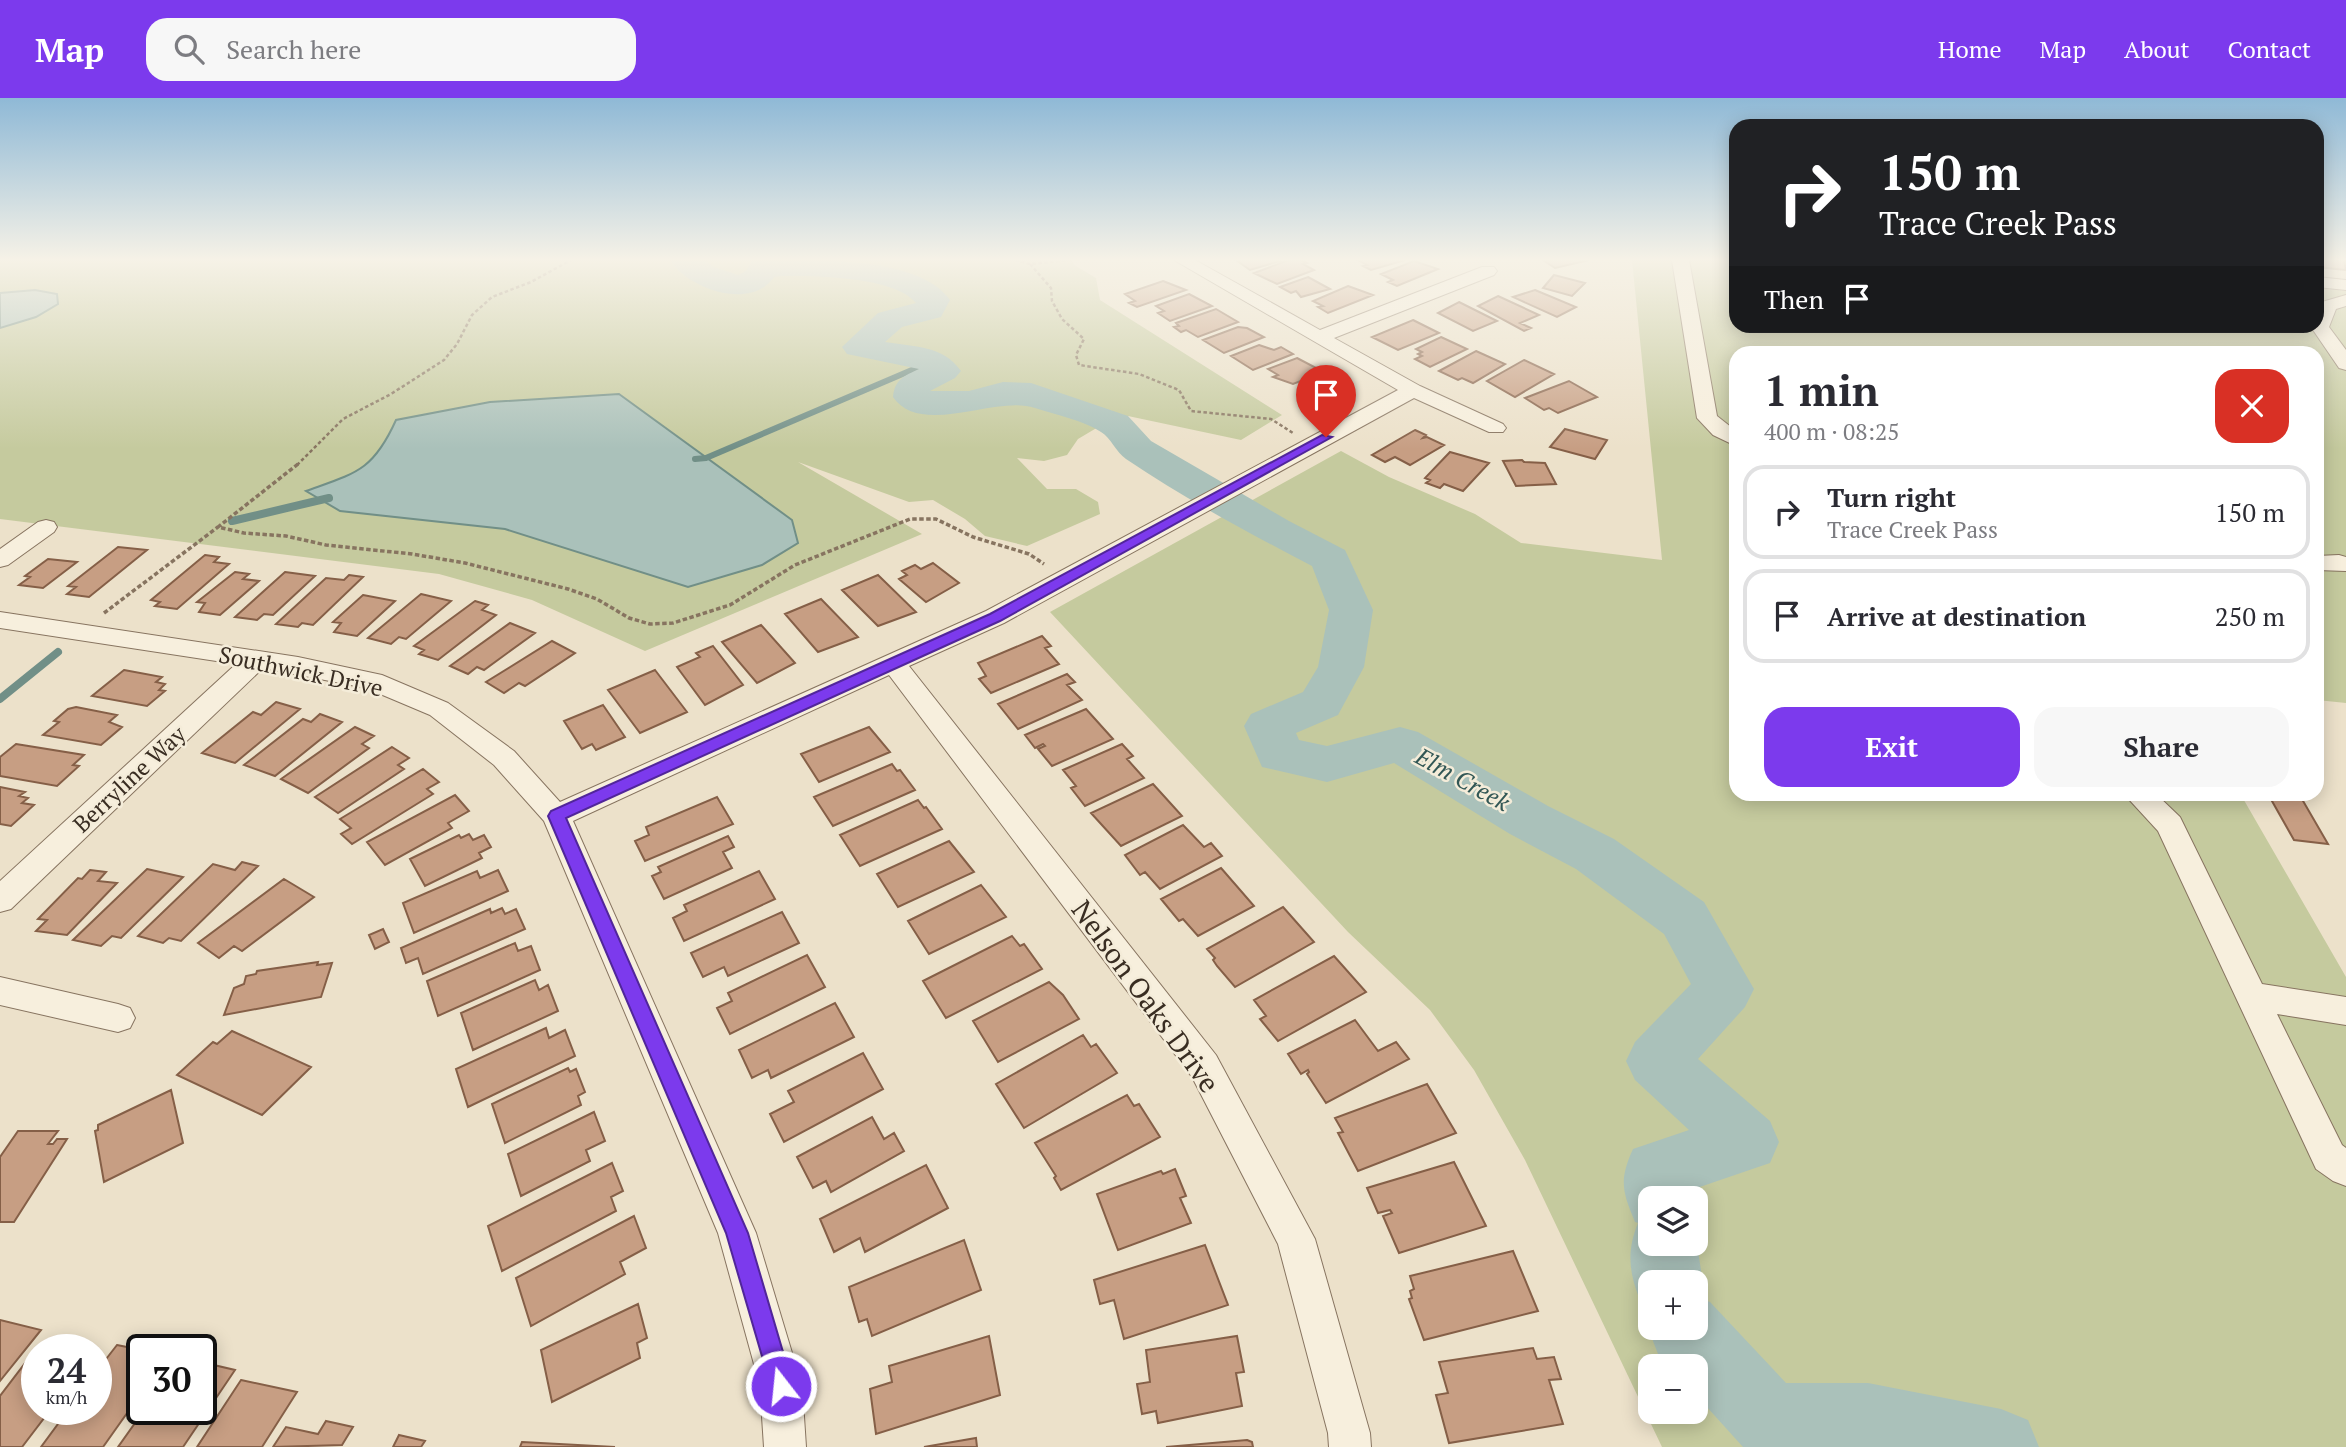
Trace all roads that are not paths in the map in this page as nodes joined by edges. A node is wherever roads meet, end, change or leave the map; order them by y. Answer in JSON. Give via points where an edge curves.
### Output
{"nodes":[{"id":1,"x":1294,"y":323,"type":"edge"},
{"id":2,"x":1355,"y":323,"type":"edge"},
{"id":3,"x":1691,"y":323,"type":"edge"},
{"id":4,"x":2324,"y":333,"type":"edge"},
{"id":5,"x":1319,"y":337,"type":"junction"},
{"id":6,"x":2346,"y":364,"type":"edge"},
{"id":7,"x":1413,"y":390,"type":"junction"},
{"id":8,"x":1496,"y":428,"type":"dead end"},
{"id":9,"x":1729,"y":436,"type":"edge"},
{"id":10,"x":46,"y":527,"type":"dead end"},
{"id":11,"x":0,"y":560,"type":"edge"},
{"id":12,"x":0,"y":620,"type":"edge"},
{"id":13,"x":257,"y":659,"type":"junction"},
{"id":14,"x":894,"y":664,"type":"junction"},
{"id":15,"x":2145,"y":801,"type":"edge"},
{"id":16,"x":556,"y":816,"type":"junction"},
{"id":17,"x":0,"y":900,"type":"edge"},
{"id":18,"x":0,"y":991,"type":"edge"},
{"id":19,"x":2254,"y":996,"type":"junction"},
{"id":20,"x":2346,"y":1011,"type":"edge"},
{"id":21,"x":118,"y":1018,"type":"dead end"},
{"id":22,"x":2346,"y":1169,"type":"edge"},
{"id":23,"x":785,"y":1447,"type":"edge"},
{"id":24,"x":1350,"y":1447,"type":"edge"}],
"edges":[{"from":1,"to":5,"type":"street"},
{"from":2,"to":5,"type":"street"},
{"from":3,"to":9,"type":"street","via":[[1707,418]]},
{"from":4,"to":6,"type":"street"},
{"from":5,"to":7,"type":"street"},
{"from":7,"to":8,"type":"street"},
{"from":7,"to":14,"type":"street","via":[[995,617]]},
{"from":10,"to":11,"type":"street"},
{"from":12,"to":13,"type":"street","name":"Southwick Drive"},
{"from":13,"to":16,"type":"street","name":"Southwick Drive","via":[[373,681],[439,709],[504,758]]},
{"from":13,"to":17,"type":"street","name":"Berryline Way"},
{"from":14,"to":16,"type":"street"},
{"from":14,"to":24,"type":"street","name":"Nelson Oaks Drive","via":[[1204,1066],[1297,1239]]},
{"from":15,"to":19,"type":"street","via":[[2171,825]]},
{"from":16,"to":23,"type":"street","name":"Southwick Drive","via":[[737,1233],[781,1386]]},
{"from":18,"to":21,"type":"street"},
{"from":19,"to":20,"type":"street"},
{"from":19,"to":22,"type":"street","via":[[2329,1157]]}]}
